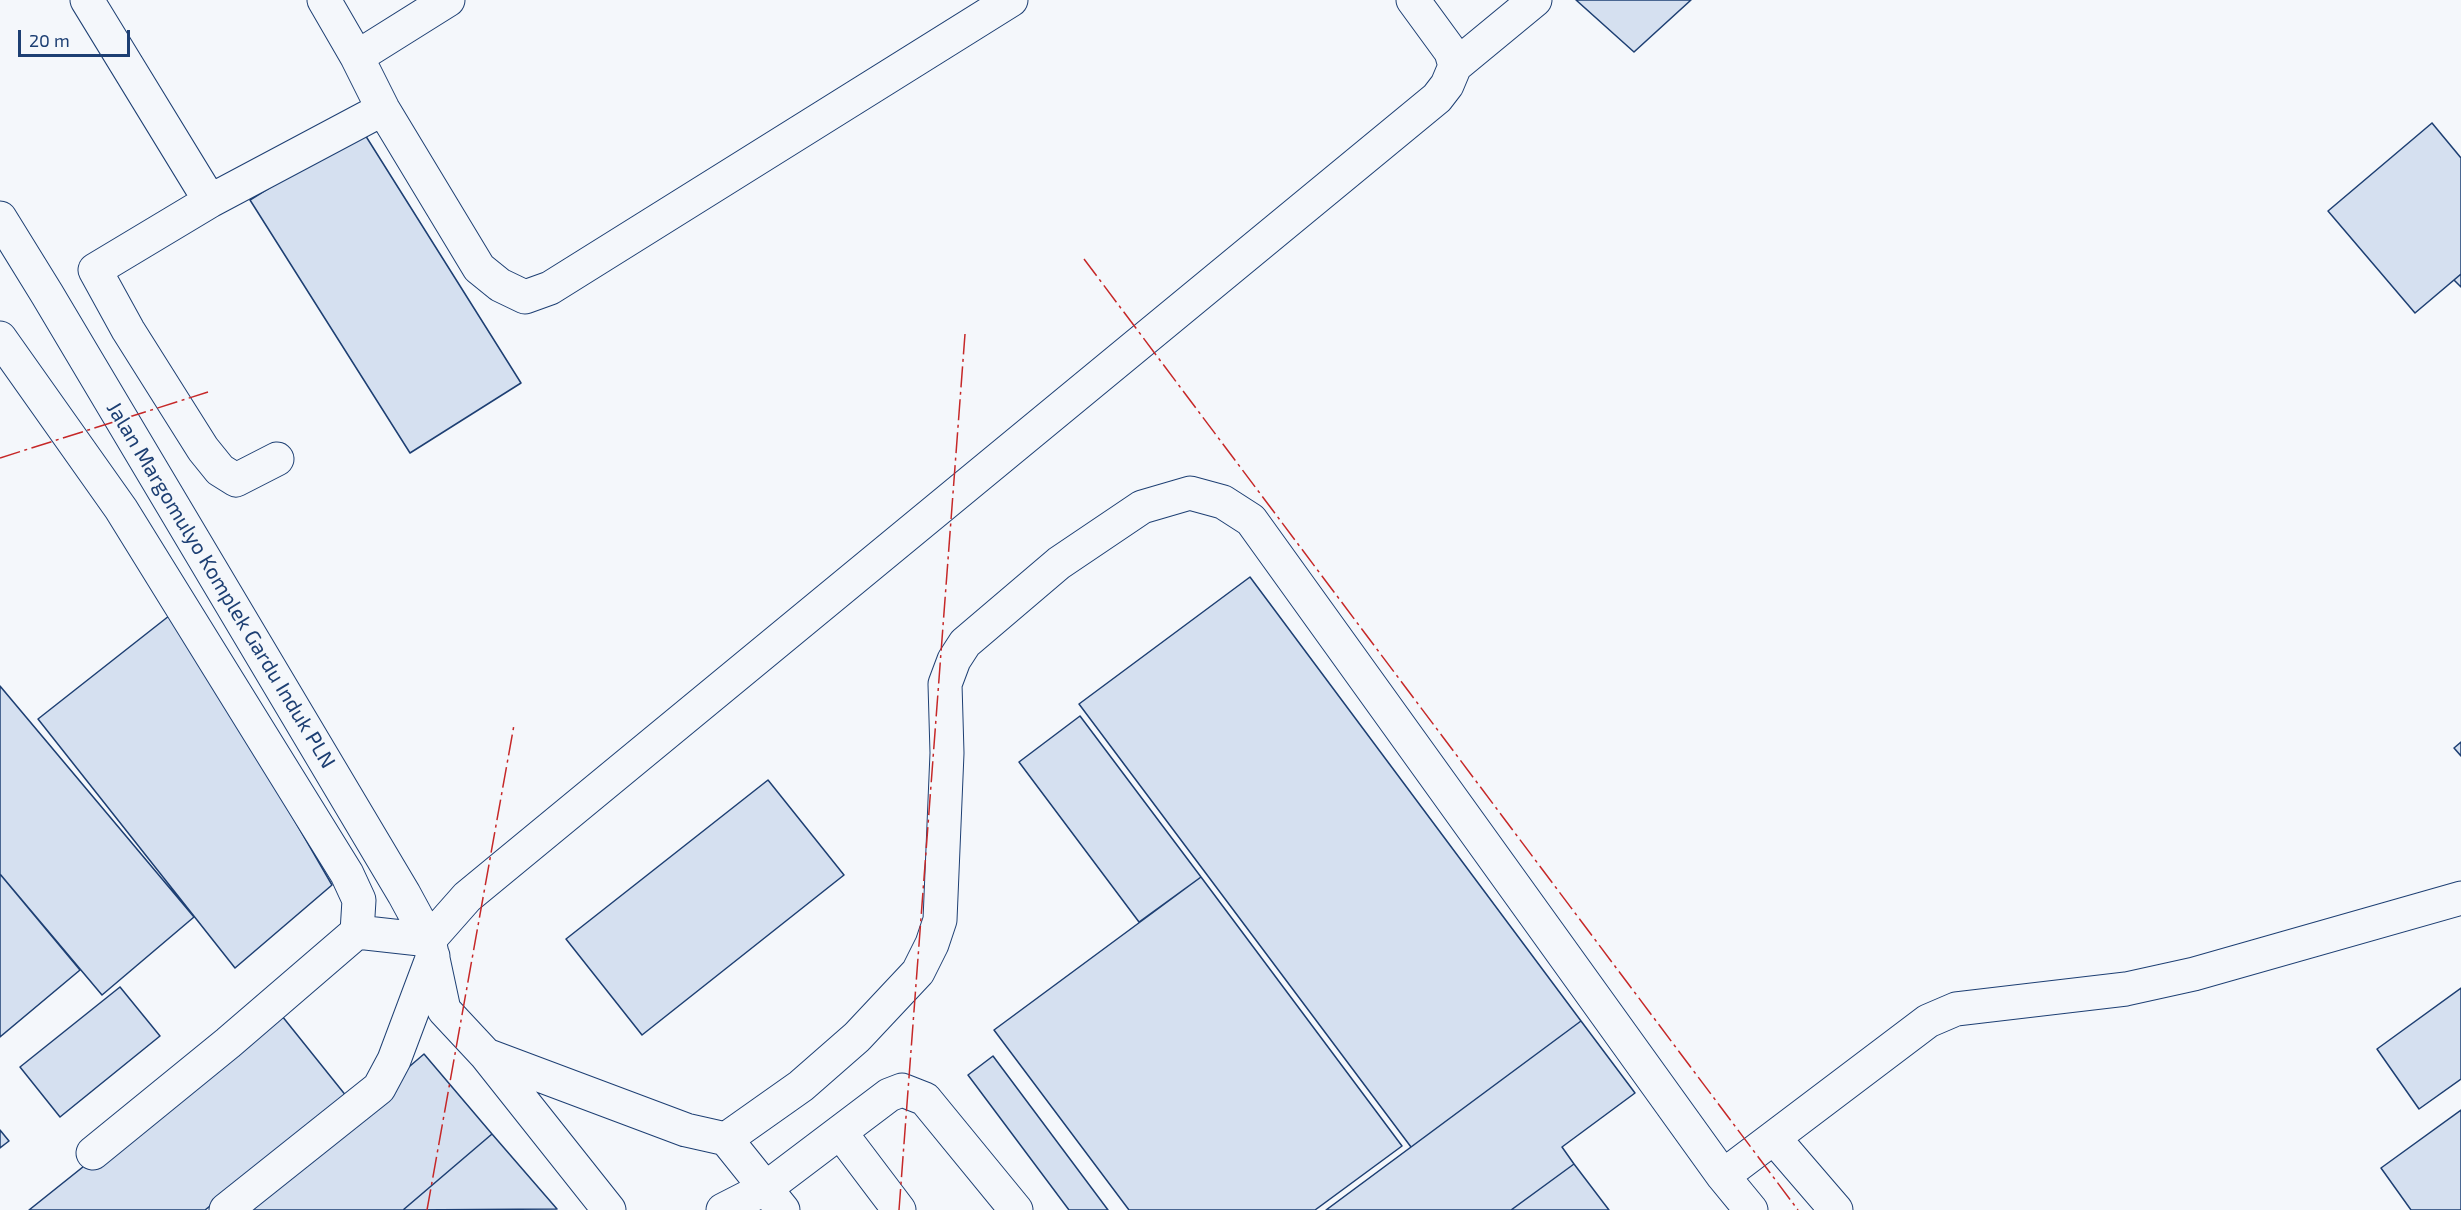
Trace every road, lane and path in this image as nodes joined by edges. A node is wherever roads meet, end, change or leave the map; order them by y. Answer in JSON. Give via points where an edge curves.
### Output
{"nodes":[{"id":1,"x":87,"y":0,"type":"edge"},
{"id":2,"x":324,"y":0,"type":"edge"},
{"id":3,"x":448,"y":0,"type":"edge"},
{"id":4,"x":1011,"y":0,"type":"edge"},
{"id":5,"x":1413,"y":0,"type":"edge"},
{"id":6,"x":1535,"y":0,"type":"edge"},
{"id":7,"x":357,"y":57,"type":"junction"},
{"id":8,"x":1455,"y":66,"type":"junction"},
{"id":9,"x":383,"y":109,"type":"junction"},
{"id":10,"x":210,"y":201,"type":"junction"},
{"id":11,"x":0,"y":218,"type":"edge"},
{"id":12,"x":95,"y":270,"type":"junction"},
{"id":13,"x":47,"y":294,"type":"junction"},
{"id":14,"x":0,"y":338,"type":"edge"},
{"id":15,"x":276,"y":459,"type":"dead end"},
{"id":16,"x":2461,"y":898,"type":"edge"},
{"id":17,"x":357,"y":932,"type":"junction"},
{"id":18,"x":431,"y":948,"type":"junction"},
{"id":19,"x":486,"y":1055,"type":"junction"},
{"id":20,"x":840,"y":1132,"type":"junction"},
{"id":21,"x":1774,"y":1138,"type":"junction"},
{"id":22,"x":726,"y":1139,"type":"junction"},
{"id":23,"x":93,"y":1152,"type":"dead end"},
{"id":24,"x":1723,"y":1176,"type":"junction"},
{"id":25,"x":775,"y":1199,"type":"edge"},
{"id":26,"x":226,"y":1210,"type":"edge"},
{"id":27,"x":609,"y":1210,"type":"edge"},
{"id":28,"x":723,"y":1210,"type":"edge"},
{"id":29,"x":899,"y":1210,"type":"edge"},
{"id":30,"x":1016,"y":1210,"type":"edge"},
{"id":31,"x":1750,"y":1210,"type":"edge"},
{"id":32,"x":1836,"y":1210,"type":"edge"}],
"edges":[{"from":1,"to":10,"type":"street"},
{"from":2,"to":7,"type":"street"},
{"from":3,"to":7,"type":"street"},
{"from":4,"to":9,"type":"street","via":[[550,288],[525,297],[500,285],[479,268]]},
{"from":5,"to":8,"type":"street","via":[[1451,52]]},
{"from":6,"to":8,"type":"street"},
{"from":7,"to":9,"type":"street"},
{"from":8,"to":18,"type":"street","via":[[1437,98],[467,897]]},
{"from":9,"to":10,"type":"street"},
{"from":10,"to":12,"type":"street"},
{"from":11,"to":13,"type":"street","name":"Jalan Margomulyo Komplek Gardu Induk PLN"},
{"from":12,"to":13,"type":"street"},
{"from":12,"to":15,"type":"street","via":[[196,439],[220,470],[236,480]]},
{"from":13,"to":18,"type":"street","name":"Jalan Margomulyo Komplek Gardu Induk PLN","via":[[390,869]]},
{"from":14,"to":17,"type":"street","via":[[121,509],[347,874],[359,900]]},
{"from":16,"to":21,"type":"street","via":[[2194,974],[2126,988],[1956,1009],[1928,1022]]},
{"from":17,"to":18,"type":"street"},
{"from":17,"to":23,"type":"street"},
{"from":18,"to":19,"type":"street","name":"Jalan Margomulyo Komplek Gardu Induk PLN","via":[[444,1010]]},
{"from":18,"to":26,"type":"street","via":[[394,1060],[379,1088]]},
{"from":19,"to":22,"type":"street","via":[[686,1130]]},
{"from":19,"to":27,"type":"street","name":"Jalan Margomulyo Komplek Gardu Induk PLN"},
{"from":20,"to":25,"type":"street"},
{"from":20,"to":29,"type":"street"},
{"from":20,"to":30,"type":"street","via":[[896,1092],[902,1090],[925,1099]]},
{"from":21,"to":24,"type":"street"},
{"from":21,"to":32,"type":"street"},
{"from":22,"to":24,"type":"street","via":[[801,1086],[857,1037],[918,972],[940,920],[947,753],[945,684],[965,643],[1059,563],[1142,507],[1191,493],[1223,502],[1251,520]]},
{"from":22,"to":25,"type":"street"},
{"from":24,"to":31,"type":"street"},
{"from":25,"to":28,"type":"street"}]}
